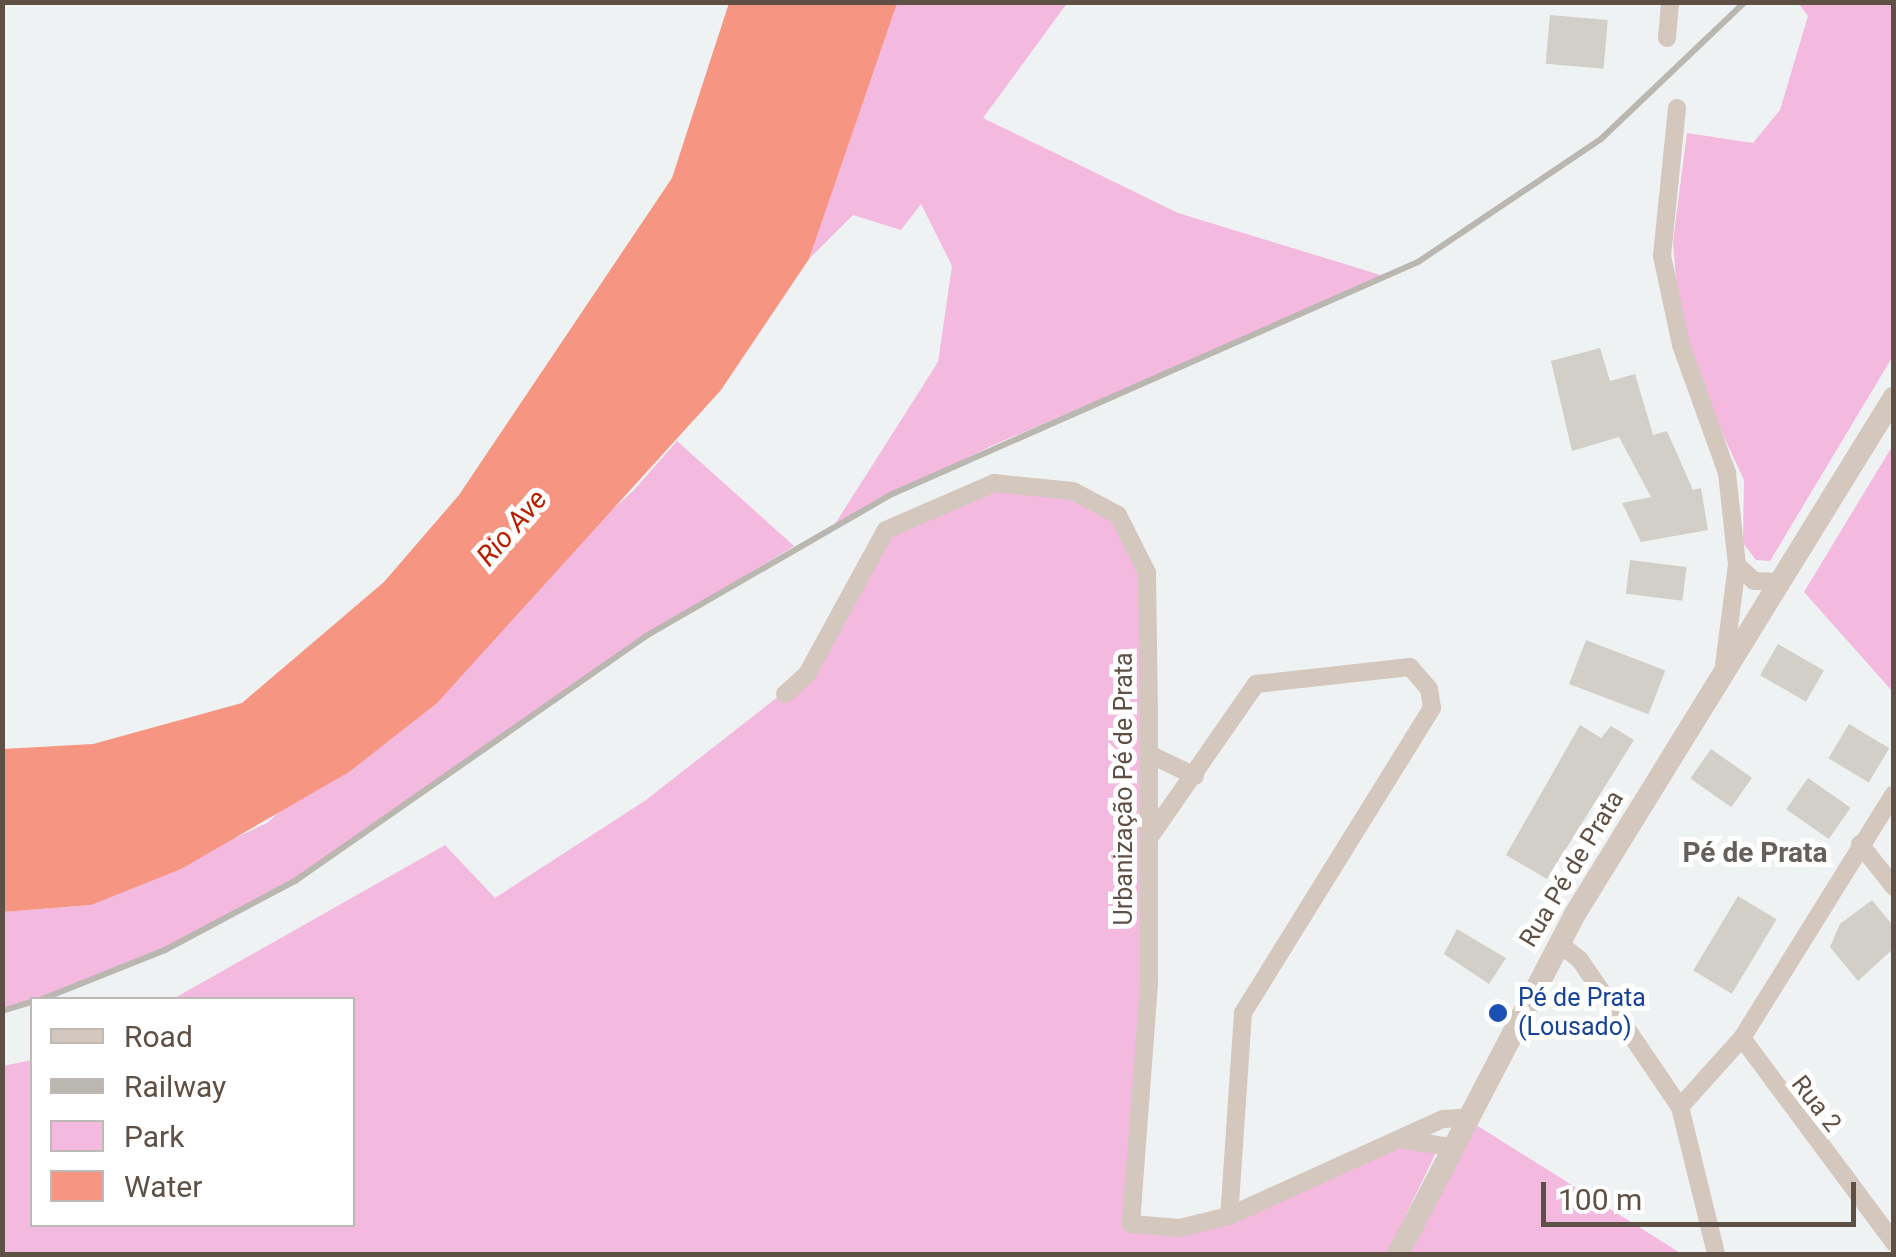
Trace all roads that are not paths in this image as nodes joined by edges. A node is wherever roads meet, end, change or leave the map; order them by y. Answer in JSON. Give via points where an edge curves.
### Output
{"nodes":[{"id":1,"x":1670,"y":2,"type":"edge"},
{"id":2,"x":1667,"y":38,"type":"dead end"},
{"id":3,"x":1677,"y":108,"type":"dead end"},
{"id":4,"x":1894,"y":397,"type":"edge"},
{"id":5,"x":1737,"y":564,"type":"junction"},
{"id":6,"x":1780,"y":582,"type":"junction"},
{"id":7,"x":1722,"y":678,"type":"junction"},
{"id":8,"x":784,"y":694,"type":"dead end"},
{"id":9,"x":1149,"y":754,"type":"junction"},
{"id":10,"x":1194,"y":776,"type":"junction"},
{"id":11,"x":1894,"y":794,"type":"edge"},
{"id":12,"x":1149,"y":838,"type":"junction"},
{"id":13,"x":1860,"y":844,"type":"junction"},
{"id":14,"x":1894,"y":887,"type":"edge"},
{"id":15,"x":1558,"y":943,"type":"junction"},
{"id":16,"x":1742,"y":1038,"type":"junction"},
{"id":17,"x":1680,"y":1108,"type":"junction"},
{"id":18,"x":1465,"y":1118,"type":"junction"},
{"id":19,"x":1399,"y":1139,"type":"junction"},
{"id":20,"x":1451,"y":1147,"type":"junction"},
{"id":21,"x":1229,"y":1216,"type":"junction"},
{"id":22,"x":1894,"y":1244,"type":"edge"},
{"id":23,"x":1398,"y":1254,"type":"edge"},
{"id":24,"x":1716,"y":1254,"type":"edge"}],
"edges":[{"from":1,"to":2,"type":"street"},
{"from":3,"to":5,"type":"street","name":"Rua Pé de Prata","via":[[1662,256],[1680,345],[1726,473]]},
{"from":4,"to":6,"type":"street","name":"Rua Pé de Prata"},
{"from":5,"to":6,"type":"street","via":[[1754,582]]},
{"from":5,"to":7,"type":"street","name":"Rua Pé de Prata"},
{"from":6,"to":7,"type":"street","name":"Rua Pé de Prata"},
{"from":7,"to":15,"type":"street","name":"Rua Pé de Prata"},
{"from":8,"to":9,"type":"street","name":"Urbanização Pé de Prata","via":[[807,674],[886,530],[994,483],[1073,491],[1118,516],[1147,573]]},
{"from":9,"to":10,"type":"street"},
{"from":9,"to":12,"type":"street","name":"Urbanização Pé de Prata"},
{"from":10,"to":12,"type":"street"},
{"from":10,"to":21,"type":"street","via":[[1256,684],[1410,667],[1429,688],[1432,708],[1244,1013]]},
{"from":11,"to":13,"type":"street"},
{"from":12,"to":21,"type":"street","name":"Urbanização Pé de Prata","via":[[1149,984],[1130,1224],[1180,1228]]},
{"from":13,"to":14,"type":"street"},
{"from":13,"to":16,"type":"street"},
{"from":15,"to":17,"type":"street","via":[[1580,960]]},
{"from":15,"to":18,"type":"street","name":"Rua Pé de Prata"},
{"from":16,"to":17,"type":"street"},
{"from":16,"to":22,"type":"street","name":"Rua 2"},
{"from":17,"to":24,"type":"street"},
{"from":18,"to":19,"type":"street","name":"Urbanização Pé de Prata"},
{"from":18,"to":20,"type":"street","name":"Rua Pé de Prata"},
{"from":19,"to":20,"type":"street"},
{"from":19,"to":21,"type":"street","name":"Urbanização Pé de Prata"},
{"from":20,"to":23,"type":"street","name":"Rua Pé de Prata"}]}
